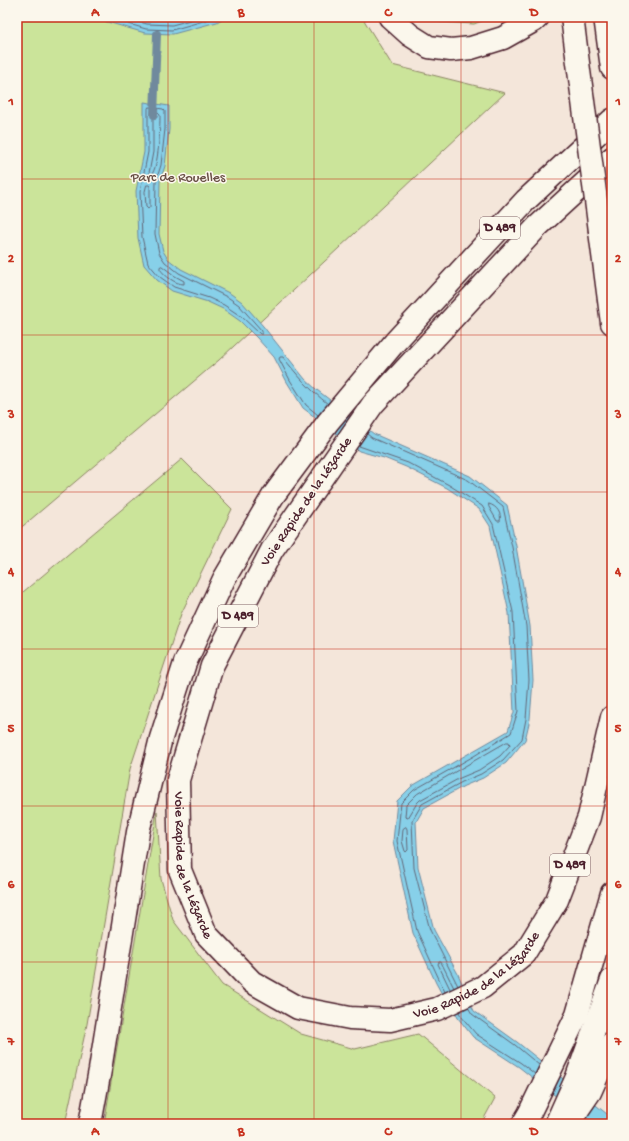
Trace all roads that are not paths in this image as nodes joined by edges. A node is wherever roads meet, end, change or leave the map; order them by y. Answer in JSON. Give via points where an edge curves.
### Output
{"nodes":[{"id":1,"x":390,"y":17,"type":"edge"},
{"id":2,"x":538,"y":17,"type":"edge"},
{"id":3,"x":572,"y":17,"type":"edge"},
{"id":4,"x":605,"y":17,"type":"edge"},
{"id":5,"x":612,"y":68,"type":"edge"},
{"id":6,"x":612,"y":120,"type":"edge"},
{"id":7,"x":612,"y":158,"type":"edge"},
{"id":8,"x":612,"y":323,"type":"edge"},
{"id":9,"x":612,"y":717,"type":"edge"},
{"id":10,"x":612,"y":893,"type":"edge"},
{"id":11,"x":612,"y":980,"type":"edge"},
{"id":12,"x":612,"y":1043,"type":"edge"},
{"id":13,"x":584,"y":1084,"type":"junction"},
{"id":14,"x":564,"y":1120,"type":"edge"},
{"id":15,"x":90,"y":1124,"type":"edge"},
{"id":16,"x":523,"y":1124,"type":"edge"}],
"edges":[{"from":1,"to":2,"type":"main road","via":[[410,35],[429,47],[451,50],[471,48],[503,38]]},
{"from":3,"to":8,"type":"main road","bridge":true},
{"from":4,"to":5,"type":"main road"},
{"from":6,"to":15,"type":"main road","name":"Voie Rapide de la Lézarde","number":"D 489","via":[[526,200],[395,342],[332,416],[273,496],[224,579],[185,663],[159,746],[138,832]]},
{"from":7,"to":9,"type":"main road","name":"Voie Rapide de la Lézarde","number":"D 489","via":[[538,226],[374,404],[272,550],[212,666],[178,780],[180,870],[206,934],[252,982],[298,1008],[350,1018],[390,1020],[438,1009],[482,987],[524,954],[556,900],[589,817]]},
{"from":10,"to":16,"type":"main road","via":[[577,1015]]},
{"from":11,"to":13,"type":"main road"},
{"from":12,"to":13,"type":"main road"},
{"from":13,"to":14,"type":"main road"}]}
